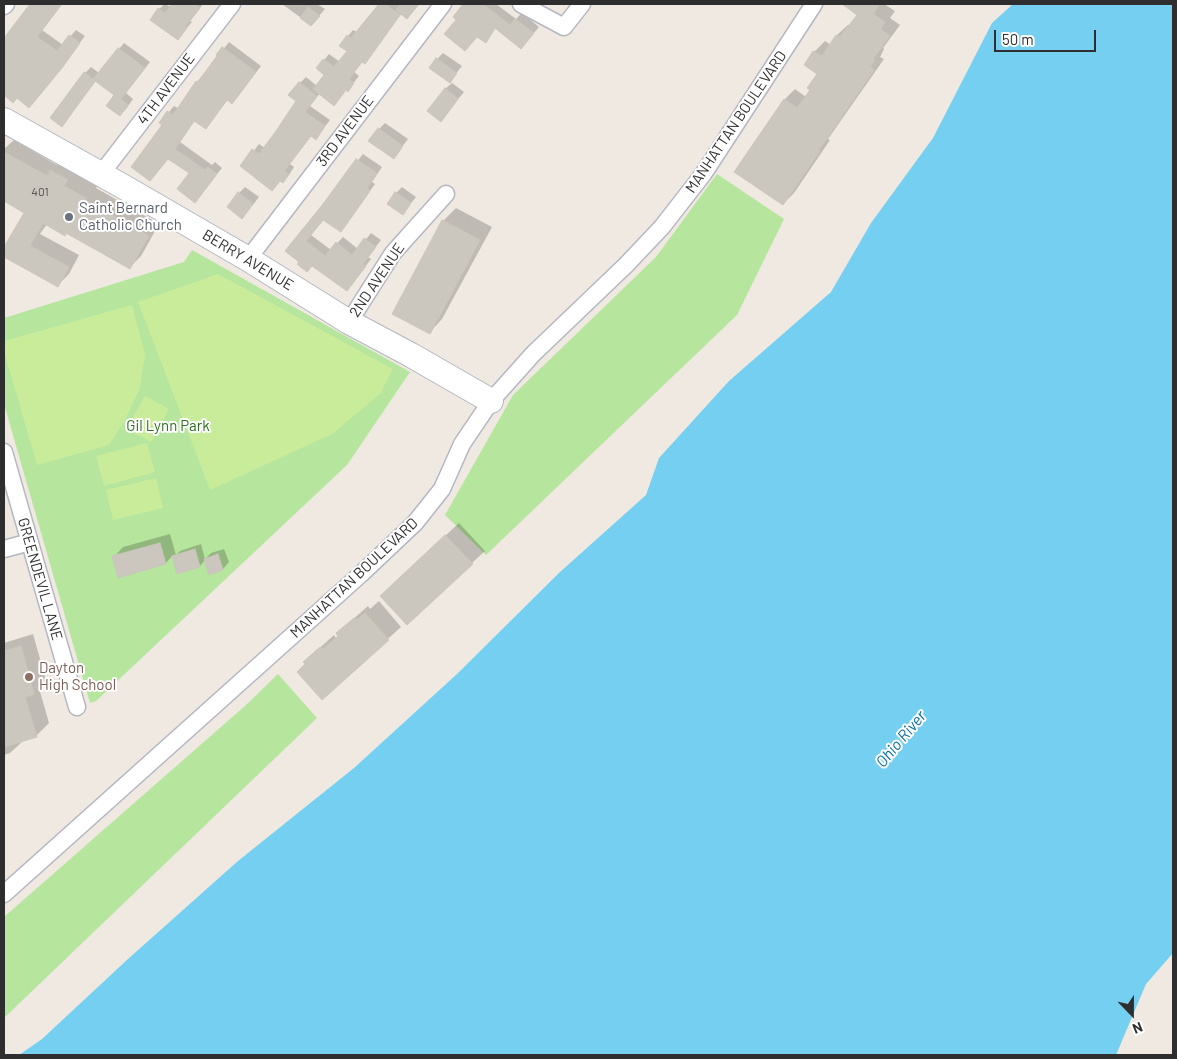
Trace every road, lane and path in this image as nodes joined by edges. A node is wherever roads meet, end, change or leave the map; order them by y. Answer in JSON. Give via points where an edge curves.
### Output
{"nodes":[{"id":1,"x":232,"y":4,"type":"edge"},
{"id":2,"x":443,"y":4,"type":"edge"},
{"id":3,"x":521,"y":4,"type":"edge"},
{"id":4,"x":582,"y":4,"type":"edge"},
{"id":5,"x":814,"y":4,"type":"edge"},
{"id":6,"x":4,"y":120,"type":"edge"},
{"id":7,"x":101,"y":174,"type":"junction"},
{"id":8,"x":446,"y":194,"type":"dead end"},
{"id":9,"x":248,"y":259,"type":"junction"},
{"id":10,"x":349,"y":322,"type":"junction"},
{"id":11,"x":491,"y":401,"type":"junction"},
{"id":12,"x":4,"y":452,"type":"edge"},
{"id":13,"x":30,"y":542,"type":"junction"},
{"id":14,"x":4,"y":549,"type":"edge"},
{"id":15,"x":77,"y":707,"type":"dead end"},
{"id":16,"x":4,"y":894,"type":"edge"}],
"edges":[{"from":1,"to":7,"type":"street","name":"4TH AVENUE"},
{"from":2,"to":9,"type":"street","name":"3RD AVENUE"},
{"from":3,"to":4,"type":"street","via":[[564,28]]},
{"from":5,"to":11,"type":"street","name":"MANHATTAN BOULEVARD","via":[[704,173],[662,227],[533,354]]},
{"from":6,"to":7,"type":"street","name":"BERRY AVENUE"},
{"from":7,"to":9,"type":"street","name":"BERRY AVENUE"},
{"from":8,"to":10,"type":"street","name":"2ND AVENUE","via":[[393,253]]},
{"from":9,"to":10,"type":"street","name":"BERRY AVENUE"},
{"from":10,"to":11,"type":"street","name":"BERRY AVENUE"},
{"from":11,"to":16,"type":"street","name":"MANHATTAN BOULEVARD","via":[[462,444],[442,489],[415,523]]},
{"from":12,"to":13,"type":"street","name":"GREENDEVIL LANE"},
{"from":13,"to":14,"type":"street"},
{"from":13,"to":15,"type":"street","name":"GREENDEVIL LANE"}]}
